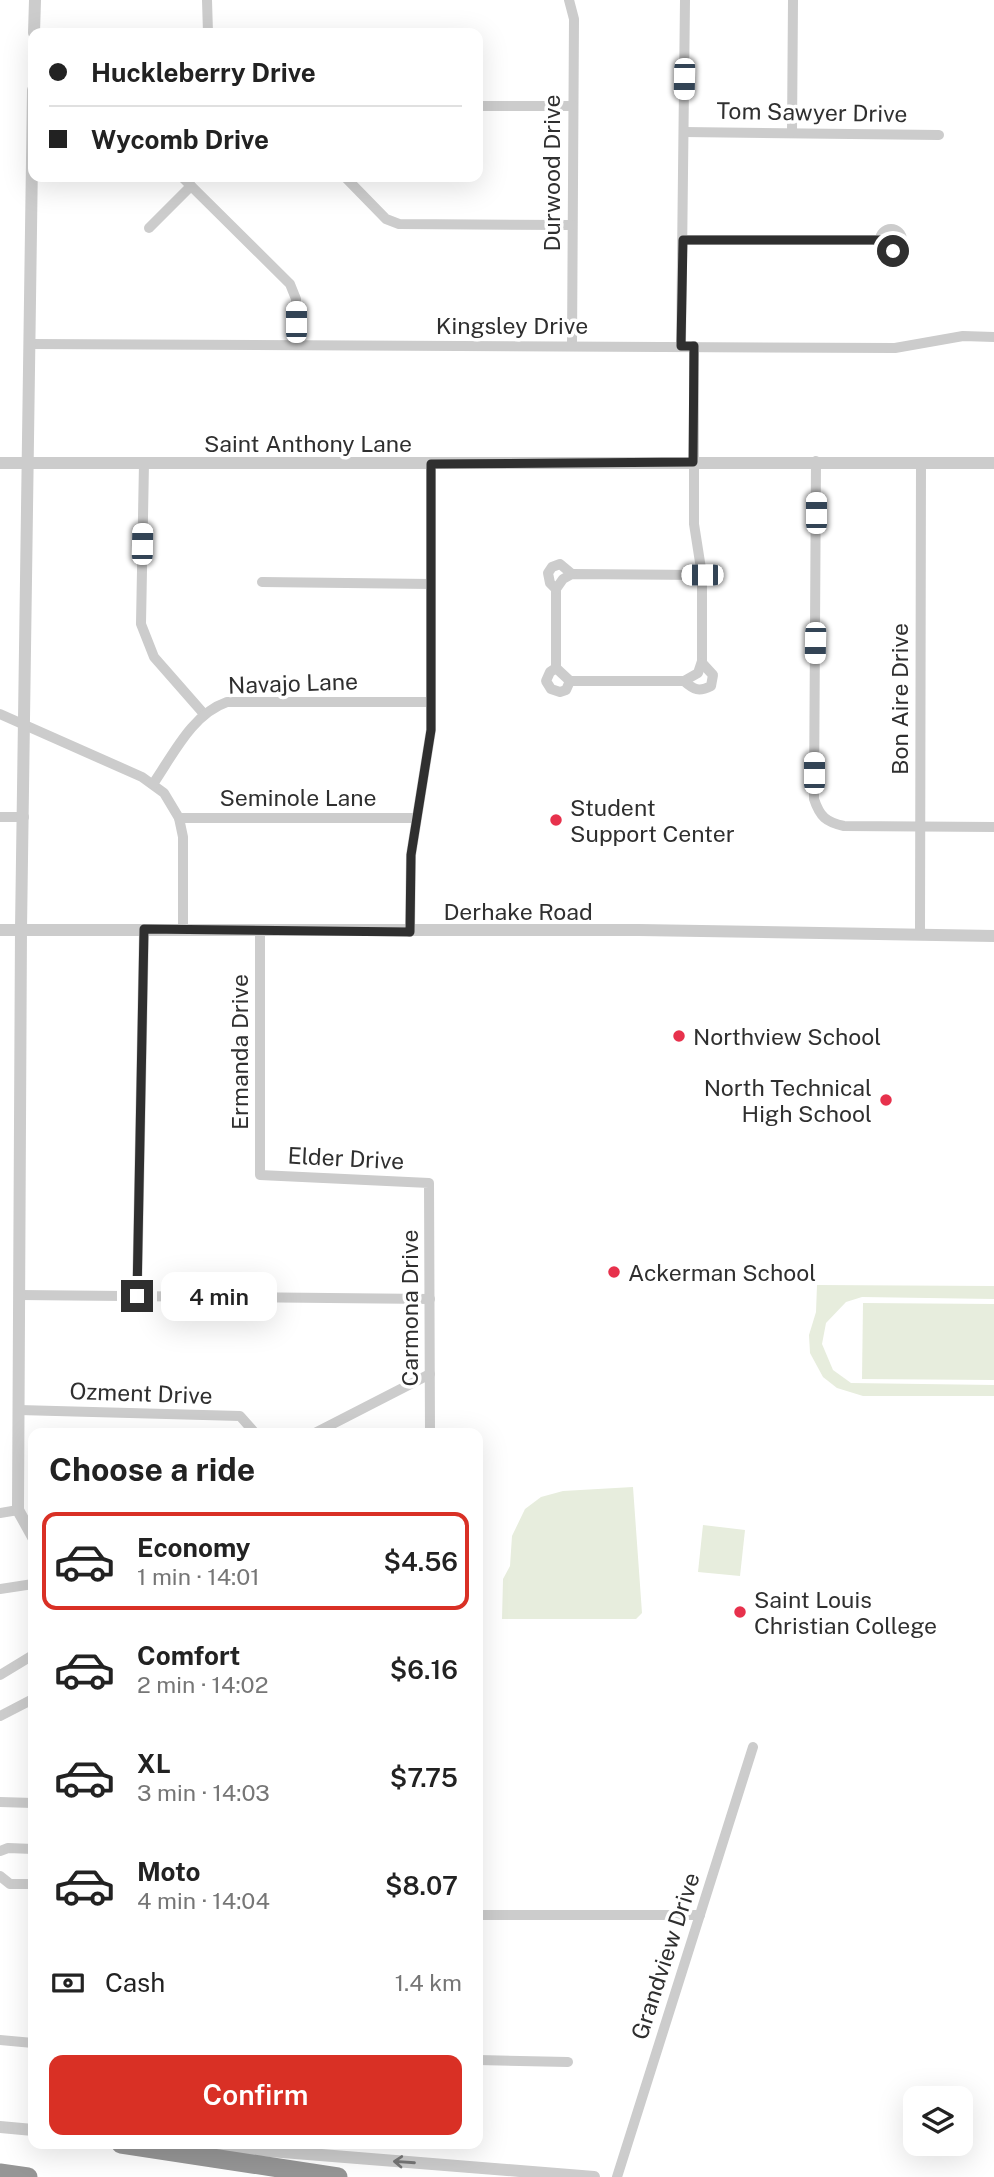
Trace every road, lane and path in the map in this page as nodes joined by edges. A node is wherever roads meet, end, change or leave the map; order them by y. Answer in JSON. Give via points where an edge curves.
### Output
{"nodes":[{"id":1,"x":35,"y":0,"type":"edge"},
{"id":2,"x":207,"y":0,"type":"edge"},
{"id":3,"x":569,"y":0,"type":"edge"},
{"id":4,"x":685,"y":0,"type":"edge"},
{"id":5,"x":793,"y":0,"type":"edge"},
{"id":6,"x":34,"y":28,"type":"edge"},
{"id":7,"x":208,"y":28,"type":"edge"},
{"id":8,"x":483,"y":106,"type":"edge"},
{"id":9,"x":573,"y":106,"type":"junction"},
{"id":10,"x":684,"y":132,"type":"junction"},
{"id":11,"x":792,"y":132,"type":"junction"},
{"id":12,"x":939,"y":135,"type":"dead end"},
{"id":13,"x":32,"y":182,"type":"edge"},
{"id":14,"x":187,"y":182,"type":"edge"},
{"id":15,"x":350,"y":182,"type":"edge"},
{"id":16,"x":191,"y":186,"type":"junction"},
{"id":17,"x":572,"y":225,"type":"junction"},
{"id":18,"x":149,"y":228,"type":"dead end"},
{"id":19,"x":683,"y":240,"type":"junction"},
{"id":20,"x":880,"y":240,"type":"dead end"},
{"id":21,"x":994,"y":337,"type":"edge"},
{"id":22,"x":29,"y":344,"type":"junction"},
{"id":23,"x":296,"y":345,"type":"junction"},
{"id":24,"x":572,"y":346,"type":"junction"},
{"id":25,"x":681,"y":346,"type":"junction"},
{"id":26,"x":694,"y":346,"type":"junction"},
{"id":27,"x":817,"y":461,"type":"junction"},
{"id":28,"x":693,"y":462,"type":"junction"},
{"id":29,"x":921,"y":462,"type":"junction"},
{"id":30,"x":0,"y":463,"type":"edge"},
{"id":31,"x":27,"y":463,"type":"junction"},
{"id":32,"x":144,"y":463,"type":"junction"},
{"id":33,"x":994,"y":463,"type":"edge"},
{"id":34,"x":431,"y":464,"type":"junction"},
{"id":35,"x":572,"y":574,"type":"junction"},
{"id":36,"x":702,"y":575,"type":"junction"},
{"id":37,"x":262,"y":582,"type":"dead end"},
{"id":38,"x":430,"y":584,"type":"junction"},
{"id":39,"x":556,"y":589,"type":"junction"},
{"id":40,"x":556,"y":668,"type":"junction"},
{"id":41,"x":700,"y":668,"type":"junction"},
{"id":42,"x":570,"y":681,"type":"junction"},
{"id":43,"x":684,"y":681,"type":"junction"},
{"id":44,"x":430,"y":702,"type":"junction"},
{"id":45,"x":0,"y":714,"type":"edge"},
{"id":46,"x":204,"y":714,"type":"junction"},
{"id":47,"x":26,"y":725,"type":"junction"},
{"id":48,"x":153,"y":784,"type":"junction"},
{"id":49,"x":0,"y":817,"type":"edge"},
{"id":50,"x":24,"y":817,"type":"junction"},
{"id":51,"x":179,"y":818,"type":"junction"},
{"id":52,"x":416,"y":818,"type":"junction"},
{"id":53,"x":919,"y":827,"type":"junction"},
{"id":54,"x":994,"y":827,"type":"edge"},
{"id":55,"x":22,"y":929,"type":"junction"},
{"id":56,"x":144,"y":929,"type":"junction"},
{"id":57,"x":183,"y":929,"type":"junction"},
{"id":58,"x":260,"y":929,"type":"junction"},
{"id":59,"x":0,"y":930,"type":"edge"},
{"id":60,"x":410,"y":932,"type":"junction"},
{"id":61,"x":920,"y":935,"type":"junction"},
{"id":62,"x":994,"y":936,"type":"edge"},
{"id":63,"x":260,"y":1175,"type":"joint"},
{"id":64,"x":429,"y":1183,"type":"joint"},
{"id":65,"x":19,"y":1295,"type":"junction"},
{"id":66,"x":137,"y":1296,"type":"junction"},
{"id":67,"x":430,"y":1299,"type":"junction"},
{"id":68,"x":430,"y":1374,"type":"junction"},
{"id":69,"x":19,"y":1410,"type":"junction"},
{"id":70,"x":251,"y":1428,"type":"edge"},
{"id":71,"x":326,"y":1428,"type":"edge"},
{"id":72,"x":429,"y":1428,"type":"edge"},
{"id":73,"x":18,"y":1510,"type":"junction"},
{"id":74,"x":0,"y":1513,"type":"edge"},
{"id":75,"x":28,"y":1527,"type":"edge"},
{"id":76,"x":28,"y":1585,"type":"edge"},
{"id":77,"x":0,"y":1589,"type":"edge"},
{"id":78,"x":28,"y":1658,"type":"edge"},
{"id":79,"x":0,"y":1675,"type":"edge"},
{"id":80,"x":28,"y":1702,"type":"edge"},
{"id":81,"x":0,"y":1716,"type":"edge"},
{"id":82,"x":753,"y":1748,"type":"dead end"},
{"id":83,"x":0,"y":1802,"type":"edge"},
{"id":84,"x":28,"y":1803,"type":"edge"},
{"id":85,"x":28,"y":1849,"type":"edge"},
{"id":86,"x":0,"y":1852,"type":"edge"},
{"id":87,"x":1,"y":1878,"type":"edge"},
{"id":88,"x":28,"y":1884,"type":"edge"},
{"id":89,"x":483,"y":1915,"type":"edge"},
{"id":90,"x":700,"y":1915,"type":"junction"},
{"id":91,"x":0,"y":2040,"type":"edge"},
{"id":92,"x":28,"y":2043,"type":"edge"},
{"id":93,"x":483,"y":2060,"type":"edge"},
{"id":94,"x":568,"y":2063,"type":"dead end"},
{"id":95,"x":0,"y":2127,"type":"edge"},
{"id":96,"x":28,"y":2130,"type":"edge"},
{"id":97,"x":154,"y":2149,"type":"edge"},
{"id":98,"x":244,"y":2149,"type":"edge"},
{"id":99,"x":352,"y":2149,"type":"edge"},
{"id":100,"x":352,"y":2158,"type":"junction"},
{"id":101,"x":0,"y":2173,"type":"edge"},
{"id":102,"x":28,"y":2177,"type":"edge"},
{"id":103,"x":338,"y":2177,"type":"edge"},
{"id":104,"x":594,"y":2177,"type":"edge"},
{"id":105,"x":617,"y":2177,"type":"edge"}],
"edges":[{"from":1,"to":6,"type":"street"},
{"from":2,"to":7,"type":"street"},
{"from":3,"to":9,"type":"street","name":"Durwood Drive","via":[[574,19]]},
{"from":4,"to":10,"type":"street"},
{"from":5,"to":11,"type":"street"},
{"from":8,"to":9,"type":"street"},
{"from":9,"to":17,"type":"street","name":"Durwood Drive"},
{"from":10,"to":11,"type":"street","name":"Tom Sawyer Drive"},
{"from":10,"to":19,"type":"street"},
{"from":11,"to":12,"type":"street","name":"Tom Sawyer Drive"},
{"from":13,"to":22,"type":"street"},
{"from":14,"to":16,"type":"street"},
{"from":15,"to":17,"type":"street","via":[[386,219],[399,224]]},
{"from":16,"to":18,"type":"street"},
{"from":16,"to":23,"type":"street","via":[[290,284],[296,299]]},
{"from":17,"to":24,"type":"street","name":"Durwood Drive"},
{"from":19,"to":20,"type":"street"},
{"from":19,"to":25,"type":"street"},
{"from":21,"to":26,"type":"street","name":"Kingsley Drive","via":[[963,336],[895,348]]},
{"from":22,"to":23,"type":"street","name":"Kingsley Drive"},
{"from":22,"to":31,"type":"street"},
{"from":23,"to":24,"type":"street","name":"Kingsley Drive"},
{"from":24,"to":25,"type":"street","name":"Kingsley Drive"},
{"from":25,"to":26,"type":"street","name":"Kingsley Drive"},
{"from":26,"to":28,"type":"street"},
{"from":27,"to":28,"type":"street","name":"Saint Anthony Lane"},
{"from":27,"to":29,"type":"street","name":"Saint Anthony Lane"},
{"from":27,"to":53,"type":"street","via":[[814,799],[819,814],[829,823]]},
{"from":28,"to":34,"type":"street","name":"Saint Anthony Lane"},
{"from":28,"to":36,"type":"street","via":[[694,524]]},
{"from":29,"to":33,"type":"street","name":"Saint Anthony Lane"},
{"from":29,"to":53,"type":"street","name":"Bon Aire Drive"},
{"from":30,"to":31,"type":"street","name":"Saint Anthony Lane"},
{"from":31,"to":32,"type":"street","name":"Saint Anthony Lane"},
{"from":31,"to":47,"type":"street"},
{"from":32,"to":34,"type":"street","name":"Saint Anthony Lane"},
{"from":32,"to":46,"type":"street","via":[[141,624],[154,657]]},
{"from":34,"to":38,"type":"street"},
{"from":35,"to":36,"type":"street"},
{"from":35,"to":39,"type":"street"},
{"from":35,"to":39,"type":"street","via":[[560,564],[552,566],[548,573]]},
{"from":36,"to":41,"type":"street"},
{"from":37,"to":38,"type":"street"},
{"from":38,"to":44,"type":"street"},
{"from":39,"to":40,"type":"street"},
{"from":40,"to":42,"type":"street"},
{"from":40,"to":42,"type":"street","via":[[546,681],[551,689],[566,690]]},
{"from":41,"to":43,"type":"street"},
{"from":41,"to":43,"type":"street","via":[[713,674],[711,686],[692,689]]},
{"from":42,"to":43,"type":"street"},
{"from":44,"to":46,"type":"street","name":"Navajo Lane","via":[[241,700]]},
{"from":44,"to":52,"type":"street","via":[[431,730]]},
{"from":45,"to":47,"type":"street"},
{"from":46,"to":48,"type":"street","name":"Navajo Lane"},
{"from":47,"to":48,"type":"street"},
{"from":47,"to":50,"type":"street"},
{"from":48,"to":51,"type":"street"},
{"from":49,"to":50,"type":"street"},
{"from":50,"to":55,"type":"street"},
{"from":51,"to":52,"type":"street","name":"Seminole Lane"},
{"from":51,"to":57,"type":"street"},
{"from":52,"to":60,"type":"street"},
{"from":53,"to":54,"type":"street"},
{"from":53,"to":61,"type":"street","name":"Bon Aire Drive"},
{"from":55,"to":56,"type":"street","name":"Derhake Road"},
{"from":55,"to":59,"type":"street","name":"Derhake Road"},
{"from":55,"to":65,"type":"street"},
{"from":56,"to":57,"type":"street","name":"Derhake Road"},
{"from":56,"to":66,"type":"street"},
{"from":57,"to":58,"type":"street","name":"Derhake Road"},
{"from":58,"to":60,"type":"street","name":"Derhake Road"},
{"from":58,"to":63,"type":"street","name":"Ermanda Drive"},
{"from":60,"to":61,"type":"street","name":"Derhake Road"},
{"from":61,"to":62,"type":"street","name":"Derhake Road"},
{"from":63,"to":64,"type":"street","name":"Elder Drive"},
{"from":64,"to":67,"type":"street","name":"Carmona Drive"},
{"from":65,"to":66,"type":"street"},
{"from":65,"to":69,"type":"street"},
{"from":66,"to":67,"type":"street"},
{"from":67,"to":68,"type":"street","name":"Carmona Drive"},
{"from":68,"to":71,"type":"street"},
{"from":68,"to":72,"type":"street","name":"Carmona Drive"},
{"from":69,"to":70,"type":"street","name":"Ozment Drive","via":[[240,1416]]},
{"from":69,"to":73,"type":"street"},
{"from":73,"to":74,"type":"street"},
{"from":73,"to":75,"type":"street"},
{"from":76,"to":77,"type":"street"},
{"from":78,"to":79,"type":"street"},
{"from":80,"to":81,"type":"street"},
{"from":82,"to":90,"type":"street","name":"Grandview Drive"},
{"from":83,"to":84,"type":"street"},
{"from":85,"to":86,"type":"street"},
{"from":87,"to":88,"type":"street","via":[[10,1884]]},
{"from":89,"to":90,"type":"street"},
{"from":90,"to":105,"type":"street","name":"Grandview Drive"},
{"from":91,"to":92,"type":"street"},
{"from":93,"to":94,"type":"street"},
{"from":95,"to":96,"type":"street"},
{"from":97,"to":103,"type":"highway"},
{"from":98,"to":100,"type":"street"},
{"from":99,"to":100,"type":"street"},
{"from":104,"to":100,"type":"street","one_way":true},
{"from":101,"to":102,"type":"highway"}]}
